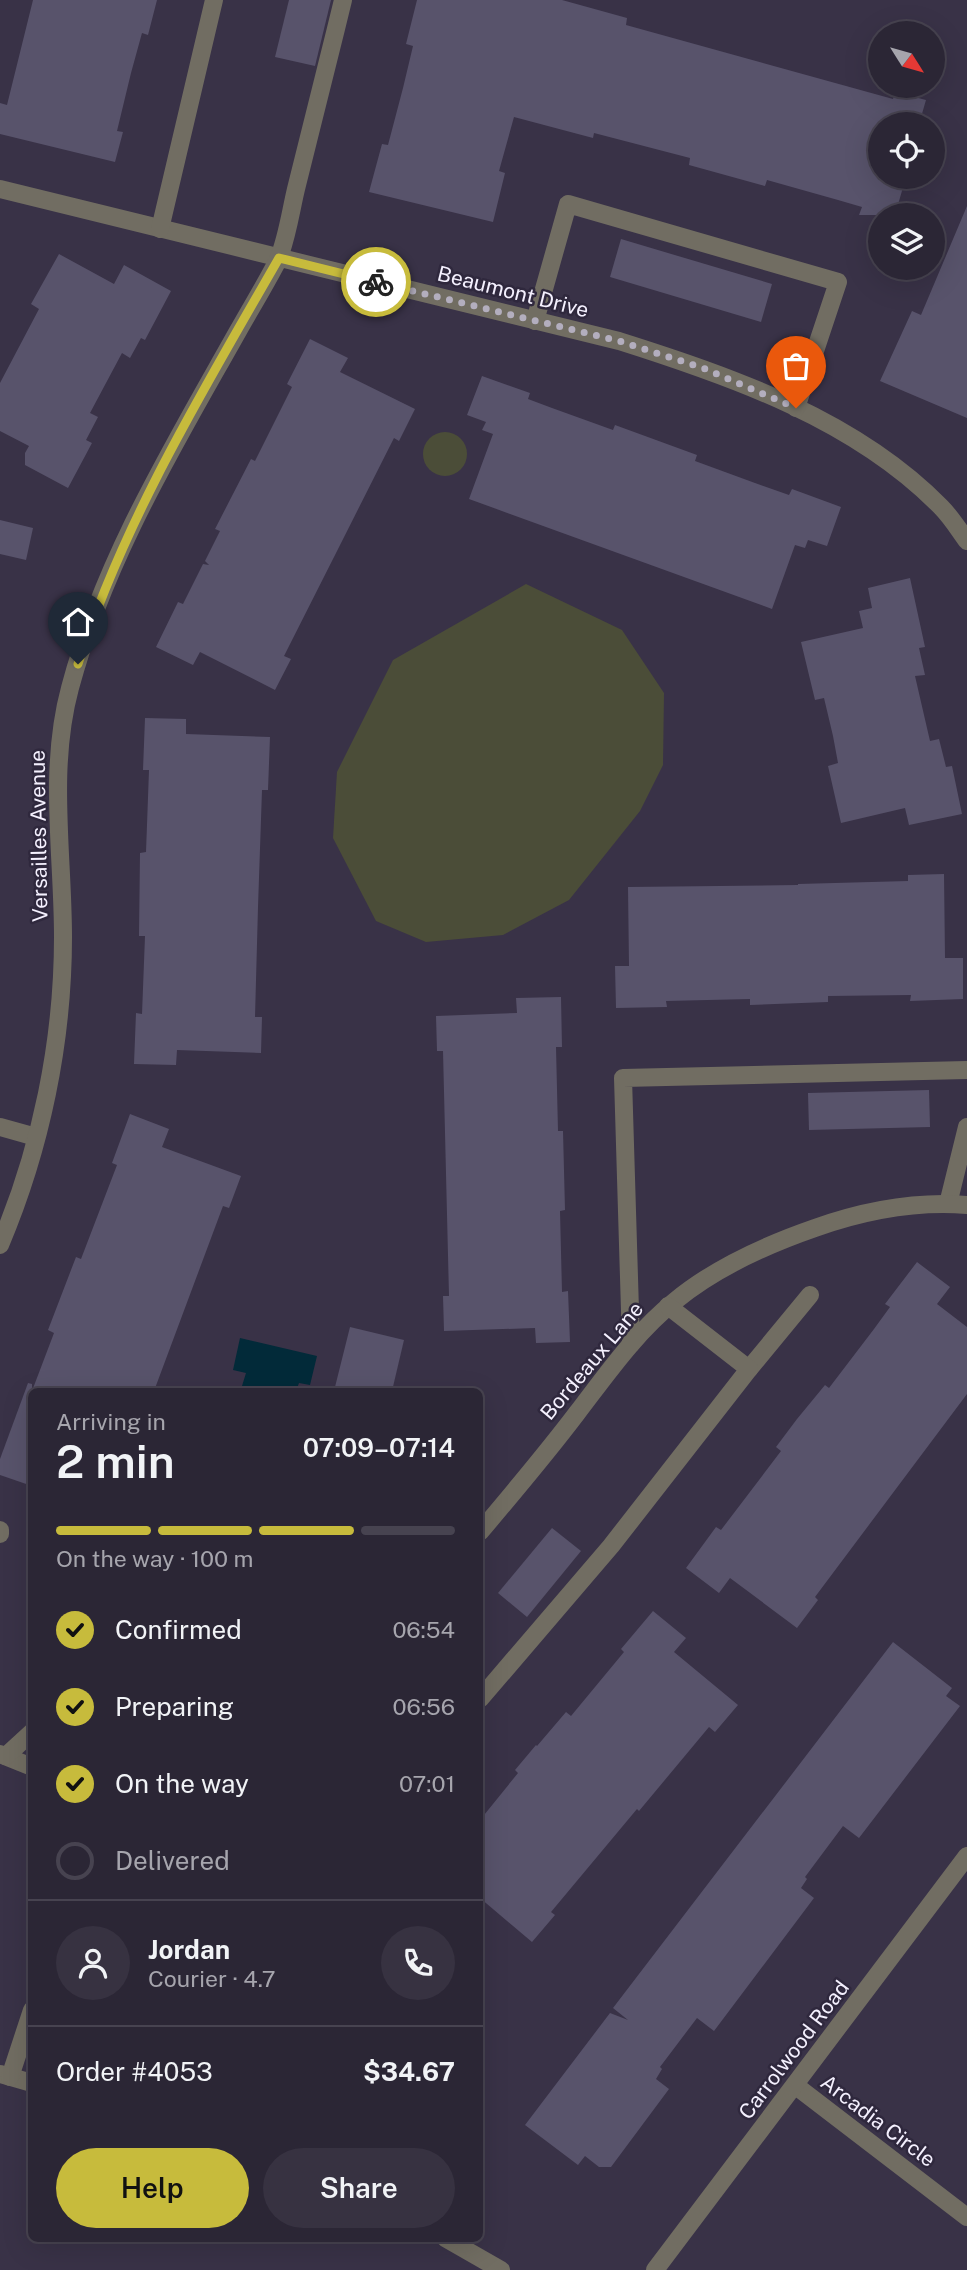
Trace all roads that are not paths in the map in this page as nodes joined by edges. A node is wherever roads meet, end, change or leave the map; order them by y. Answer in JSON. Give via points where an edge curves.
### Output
{"nodes":[{"id":1,"x":214,"y":0,"type":"edge"},
{"id":2,"x":343,"y":0,"type":"edge"},
{"id":3,"x":0,"y":189,"type":"edge"},
{"id":4,"x":160,"y":229,"type":"junction"},
{"id":5,"x":279,"y":258,"type":"junction"},
{"id":6,"x":535,"y":321,"type":"junction"},
{"id":7,"x":796,"y":408,"type":"junction"},
{"id":8,"x":967,"y":541,"type":"edge"},
{"id":9,"x":967,"y":1070,"type":"edge"},
{"id":10,"x":0,"y":1127,"type":"edge"},
{"id":11,"x":967,"y":1127,"type":"edge"},
{"id":12,"x":36,"y":1137,"type":"junction"},
{"id":13,"x":948,"y":1204,"type":"junction"},
{"id":14,"x":967,"y":1205,"type":"edge"},
{"id":15,"x":0,"y":1245,"type":"edge"},
{"id":16,"x":810,"y":1295,"type":"dead end"},
{"id":17,"x":668,"y":1306,"type":"junction"},
{"id":18,"x":631,"y":1344,"type":"junction"},
{"id":19,"x":749,"y":1369,"type":"junction"},
{"id":20,"x":483,"y":1529,"type":"edge"},
{"id":21,"x":483,"y":1695,"type":"edge"},
{"id":22,"x":28,"y":1735,"type":"edge"},
{"id":23,"x":3,"y":1755,"type":"edge"},
{"id":24,"x":28,"y":1765,"type":"edge"},
{"id":25,"x":967,"y":1856,"type":"edge"},
{"id":26,"x":28,"y":2020,"type":"edge"},
{"id":27,"x":5,"y":2076,"type":"edge"},
{"id":28,"x":28,"y":2082,"type":"edge"},
{"id":29,"x":796,"y":2086,"type":"junction"},
{"id":30,"x":967,"y":2217,"type":"edge"},
{"id":31,"x":452,"y":2242,"type":"edge"},
{"id":32,"x":501,"y":2270,"type":"edge"},
{"id":33,"x":655,"y":2270,"type":"edge"}],
"edges":[{"from":1,"to":4,"type":"street"},
{"from":2,"to":5,"type":"street","name":"Versailles Avenue"},
{"from":3,"to":4,"type":"street","name":"Beaumont Drive"},
{"from":4,"to":5,"type":"street","name":"Beaumont Drive"},
{"from":5,"to":6,"type":"street","name":"Beaumont Drive"},
{"from":5,"to":12,"type":"street","name":"Versailles Avenue","via":[[124,542],[69,688],[58,775],[62,998],[51,1077]]},
{"from":6,"to":7,"type":"street","name":"Beaumont Drive","via":[[703,368]]},
{"from":6,"to":7,"type":"street","via":[[568,204],[838,282]]},
{"from":7,"to":8,"type":"street","name":"Beaumont Drive","via":[[857,440],[899,469],[943,508]]},
{"from":9,"to":18,"type":"street","via":[[623,1078]]},
{"from":10,"to":12,"type":"street"},
{"from":11,"to":13,"type":"street"},
{"from":12,"to":15,"type":"street","name":"Versailles Avenue"},
{"from":13,"to":14,"type":"street","name":"Bordeaux Lane"},
{"from":13,"to":17,"type":"street","name":"Bordeaux Lane","via":[[839,1220],[778,1240],[717,1271]]},
{"from":16,"to":19,"type":"street"},
{"from":17,"to":18,"type":"street","name":"Bordeaux Lane"},
{"from":17,"to":19,"type":"street"},
{"from":18,"to":20,"type":"street","name":"Bordeaux Lane"},
{"from":19,"to":21,"type":"street","via":[[611,1546]]},
{"from":22,"to":23,"type":"street"},
{"from":23,"to":24,"type":"street"},
{"from":25,"to":29,"type":"street","name":"Carrolwood Road"},
{"from":26,"to":27,"type":"street"},
{"from":27,"to":28,"type":"street"},
{"from":29,"to":30,"type":"street","name":"Arcadia Circle"},
{"from":29,"to":33,"type":"street","name":"Carrolwood Road"},
{"from":31,"to":32,"type":"street"}]}
